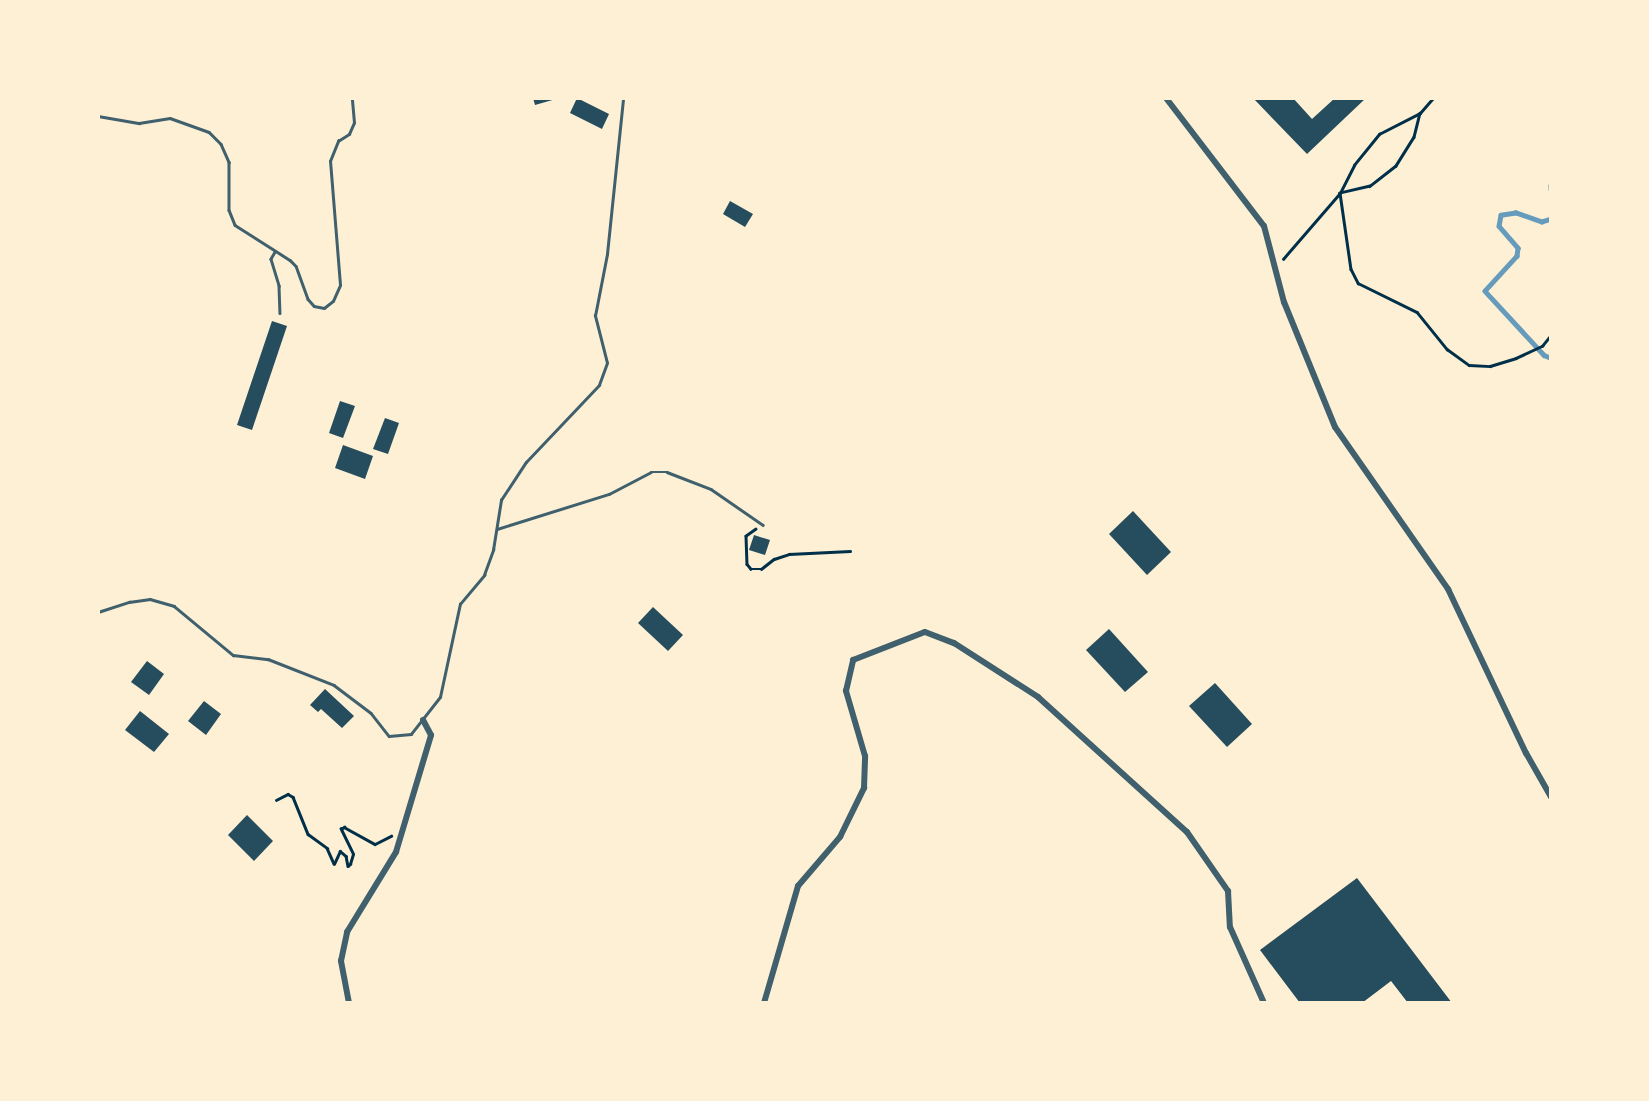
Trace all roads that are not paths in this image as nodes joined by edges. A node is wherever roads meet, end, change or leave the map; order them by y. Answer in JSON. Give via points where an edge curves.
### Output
{"nodes":[{"id":1,"x":352,"y":98,"type":"edge"},
{"id":2,"x":623,"y":98,"type":"edge"},
{"id":3,"x":1166,"y":98,"type":"edge"},
{"id":4,"x":98,"y":116,"type":"edge"},
{"id":5,"x":275,"y":252,"type":"junction"},
{"id":6,"x":281,"y":313,"type":"dead end"},
{"id":7,"x":763,"y":525,"type":"road end"},
{"id":8,"x":497,"y":529,"type":"junction"},
{"id":9,"x":98,"y":612,"type":"edge"},
{"id":10,"x":424,"y":720,"type":"junction"},
{"id":11,"x":1551,"y":797,"type":"edge"},
{"id":12,"x":349,"y":1003,"type":"edge"},
{"id":13,"x":764,"y":1003,"type":"edge"},
{"id":14,"x":1264,"y":1003,"type":"edge"}],
"edges":[{"from":1,"to":5,"type":"lane","via":[[354,123],[349,134],[338,141],[330,161],[340,285],[334,301],[324,308],[314,306],[303,292],[296,266]]},
{"from":2,"to":8,"type":"lane","via":[[607,254],[595,316],[607,363],[599,386],[526,462],[501,500]]},
{"from":3,"to":11,"type":"street","via":[[1264,226],[1284,302],[1335,427],[1448,589]]},
{"from":4,"to":5,"type":"lane","via":[[139,123],[170,118],[209,132],[222,144],[229,162],[229,210],[235,226]]},
{"from":5,"to":6,"type":"lane","via":[[271,258]]},
{"from":7,"to":8,"type":"lane","via":[[711,488],[667,472],[651,472],[609,494]]},
{"from":8,"to":10,"type":"lane","via":[[484,575],[460,604],[440,697]]},
{"from":9,"to":10,"type":"lane","via":[[150,599],[174,606],[233,655],[268,659],[334,685],[371,713],[389,736],[411,734]]},
{"from":10,"to":12,"type":"street","via":[[431,735],[396,852],[346,932],[341,961]]},
{"from":13,"to":14,"type":"street","via":[[798,886],[839,837],[864,788],[865,756],[846,691],[853,660],[925,632],[954,643],[1038,697],[1187,832],[1228,891],[1230,927]]}]}
